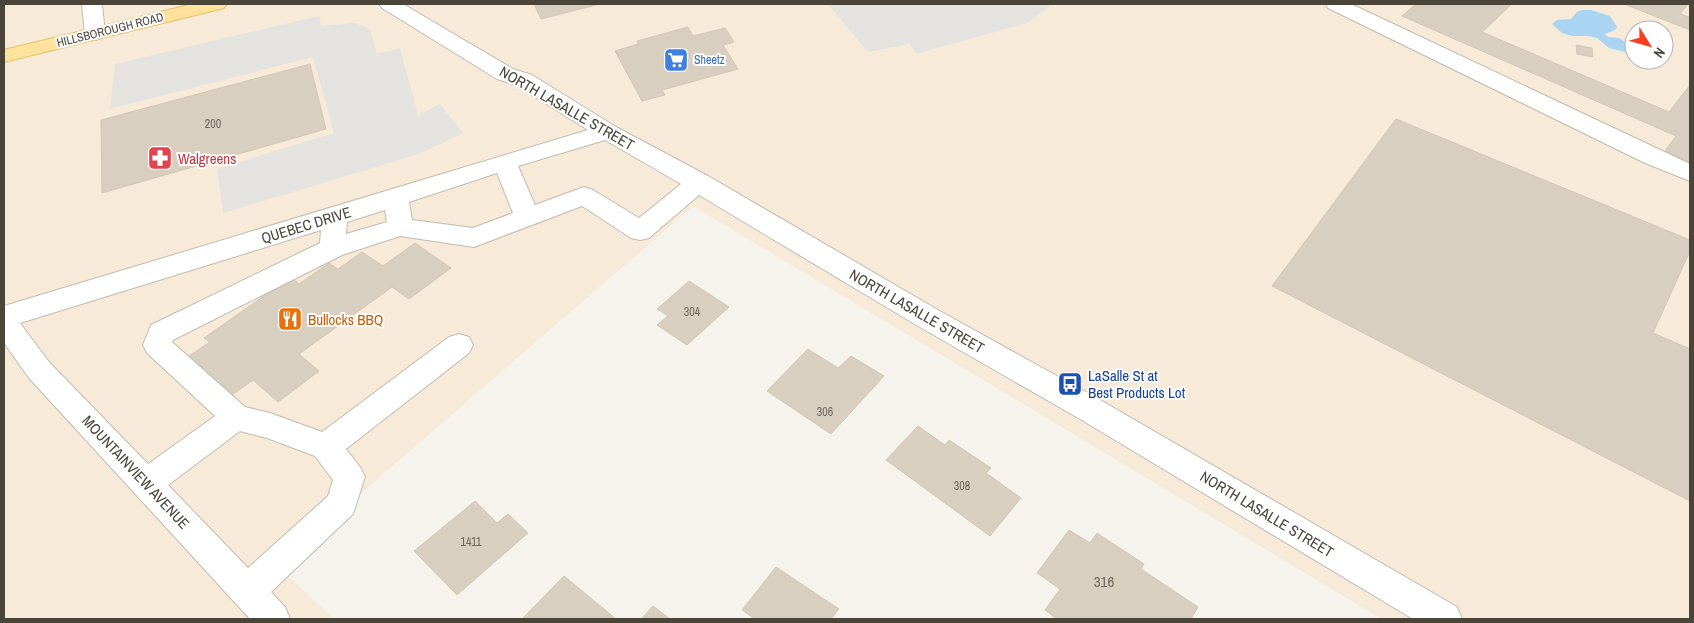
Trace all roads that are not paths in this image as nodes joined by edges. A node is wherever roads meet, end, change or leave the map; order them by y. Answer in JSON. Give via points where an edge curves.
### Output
{"nodes":[{"id":1,"x":92,"y":4,"type":"edge"},
{"id":2,"x":217,"y":4,"type":"edge"},
{"id":3,"x":389,"y":4,"type":"edge"},
{"id":4,"x":1335,"y":4,"type":"edge"},
{"id":5,"x":95,"y":34,"type":"junction"},
{"id":6,"x":4,"y":56,"type":"edge"},
{"id":7,"x":608,"y":132,"type":"junction"},
{"id":8,"x":504,"y":162,"type":"junction"},
{"id":9,"x":1690,"y":174,"type":"edge"},
{"id":10,"x":698,"y":182,"type":"junction"},
{"id":11,"x":396,"y":197,"type":"junction"},
{"id":12,"x":334,"y":216,"type":"junction"},
{"id":13,"x":528,"y":218,"type":"junction"},
{"id":14,"x":400,"y":227,"type":"junction"},
{"id":15,"x":333,"y":248,"type":"junction"},
{"id":16,"x":4,"y":317,"type":"edge"},
{"id":17,"x":4,"y":322,"type":"edge"},
{"id":18,"x":459,"y":345,"type":"dead end"},
{"id":19,"x":236,"y":417,"type":"junction"},
{"id":20,"x":326,"y":447,"type":"junction"},
{"id":21,"x":146,"y":482,"type":"junction"},
{"id":22,"x":247,"y":591,"type":"junction"},
{"id":23,"x":273,"y":619,"type":"edge"},
{"id":24,"x":1445,"y":619,"type":"edge"}],
"edges":[{"from":1,"to":5,"type":"street"},
{"from":2,"to":5,"type":"main road","name":"HILLSBOROUGH ROAD"},
{"from":3,"to":7,"type":"street","name":"NORTH LASALLE STREET","via":[[505,74],[524,80]]},
{"from":4,"to":9,"type":"street"},
{"from":5,"to":6,"type":"main road","name":"HILLSBOROUGH ROAD"},
{"from":7,"to":8,"type":"street","name":"QUEBEC DRIVE"},
{"from":7,"to":10,"type":"street","name":"NORTH LASALLE STREET"},
{"from":8,"to":11,"type":"street","name":"QUEBEC DRIVE"},
{"from":8,"to":13,"type":"street"},
{"from":10,"to":13,"type":"street","via":[[640,230],[584,196]]},
{"from":10,"to":24,"type":"street","name":"NORTH LASALLE STREET"},
{"from":11,"to":12,"type":"street","name":"QUEBEC DRIVE"},
{"from":11,"to":14,"type":"street"},
{"from":12,"to":15,"type":"street"},
{"from":12,"to":16,"type":"street","name":"QUEBEC DRIVE"},
{"from":13,"to":14,"type":"street","via":[[474,238]]},
{"from":14,"to":15,"type":"street"},
{"from":15,"to":19,"type":"street","via":[[161,333],[157,345]]},
{"from":17,"to":21,"type":"street","name":"MOUNTAINVIEW AVENUE","via":[[39,370]]},
{"from":18,"to":20,"type":"street"},
{"from":19,"to":20,"type":"street"},
{"from":19,"to":21,"type":"street"},
{"from":20,"to":22,"type":"street","via":[[348,477],[342,504]]},
{"from":21,"to":22,"type":"street","name":"MOUNTAINVIEW AVENUE"},
{"from":22,"to":23,"type":"street","name":"MOUNTAINVIEW AVENUE"}]}
